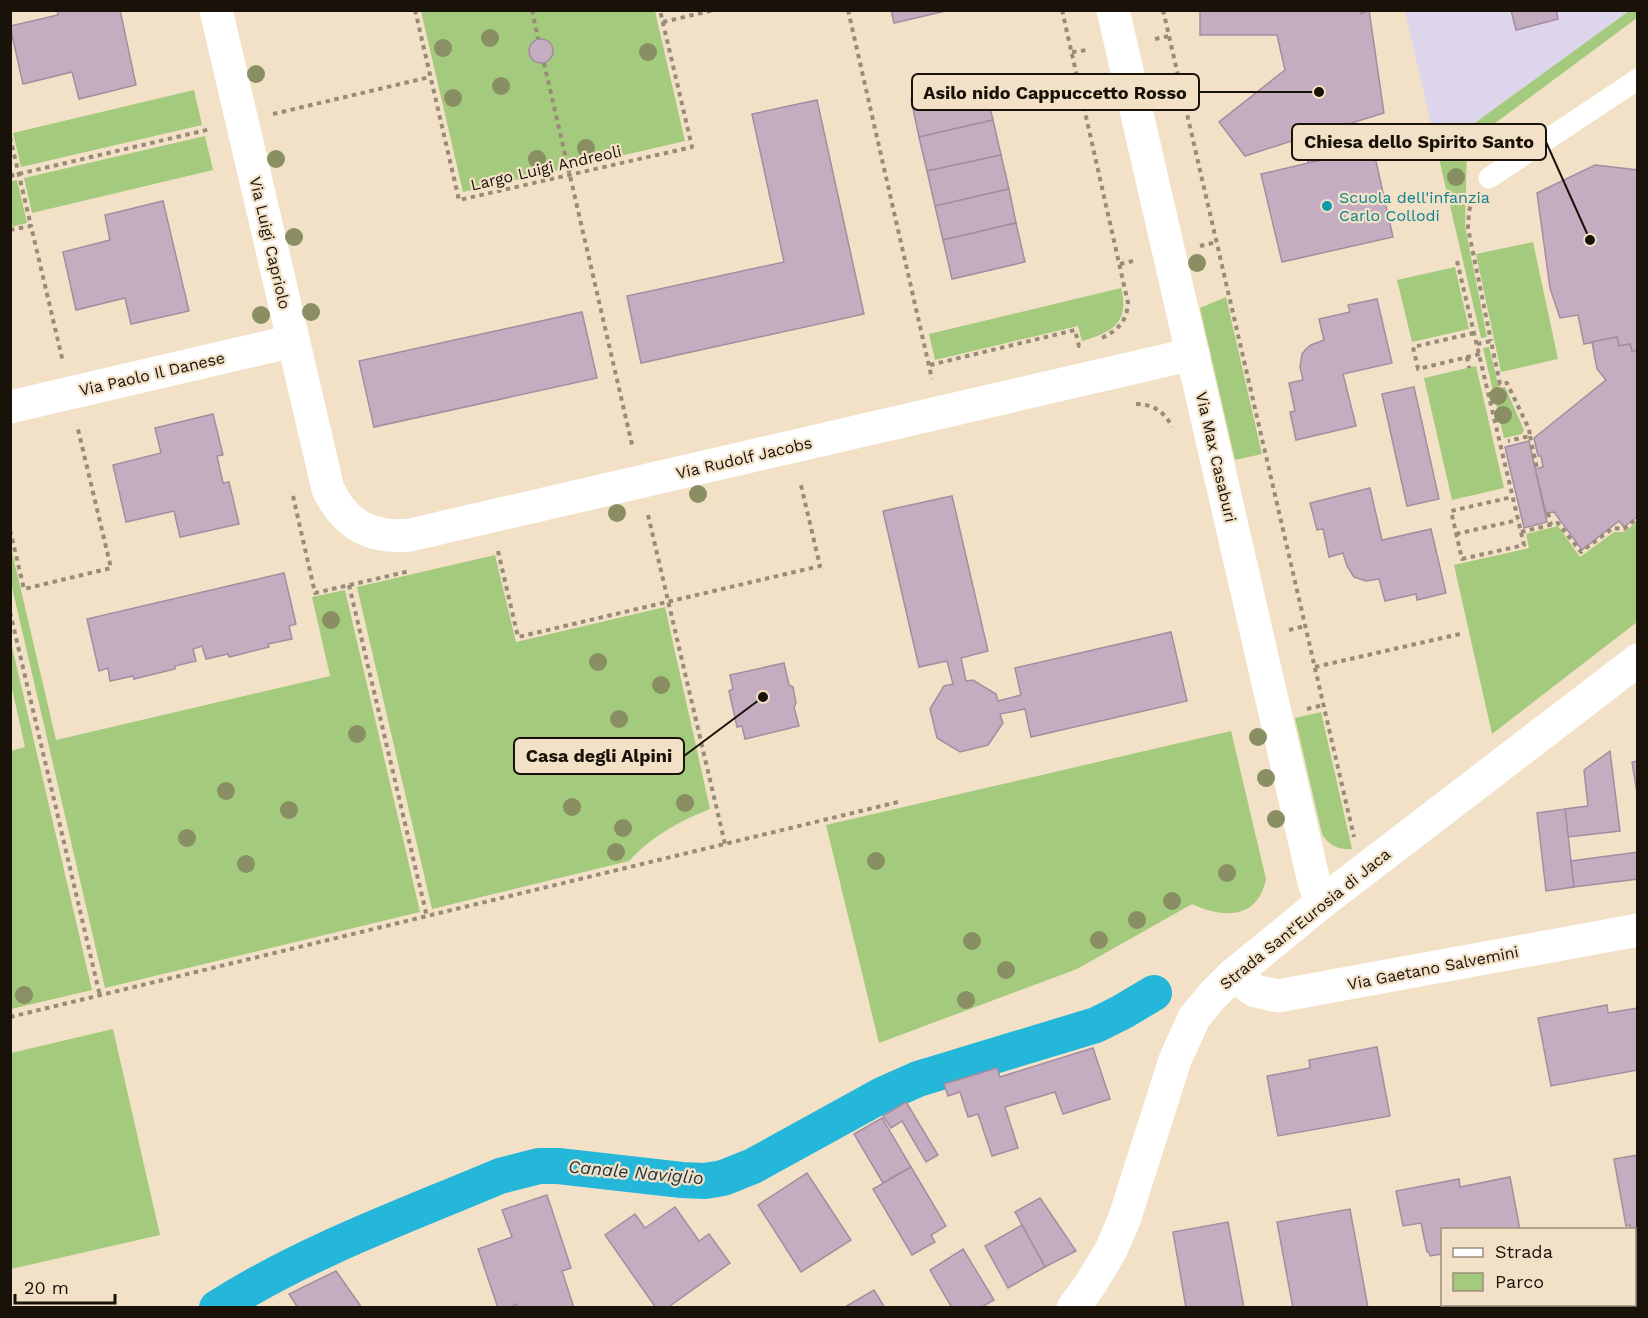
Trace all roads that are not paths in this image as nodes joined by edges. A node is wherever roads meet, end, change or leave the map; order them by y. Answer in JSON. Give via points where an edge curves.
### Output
{"nodes":[{"id":1,"x":216,"y":10,"type":"edge"},
{"id":2,"x":1113,"y":10,"type":"edge"},
{"id":3,"x":1638,"y":79,"type":"edge"},
{"id":4,"x":1489,"y":178,"type":"road end"},
{"id":5,"x":293,"y":341,"type":"junction"},
{"id":6,"x":1193,"y":354,"type":"junction"},
{"id":7,"x":10,"y":407,"type":"edge"},
{"id":8,"x":324,"y":475,"type":"joint"},
{"id":9,"x":1638,"y":660,"type":"edge"},
{"id":10,"x":1322,"y":903,"type":"junction"},
{"id":11,"x":1638,"y":930,"type":"edge"},
{"id":12,"x":1233,"y":975,"type":"junction"},
{"id":13,"x":1078,"y":1305,"type":"edge"}],
"edges":[{"from":1,"to":5,"type":"street","name":"Via Luigi Capriolo"},
{"from":2,"to":6,"type":"street","name":"Via Max Casaburi"},
{"from":3,"to":4,"type":"lane"},
{"from":5,"to":7,"type":"street","name":"Via Paolo Il Danese"},
{"from":5,"to":8,"type":"street","name":"Via Luigi Capriolo"},
{"from":6,"to":8,"type":"street","name":"Via Rudolf Jacobs","via":[[410,535],[382,535],[356,525],[335,503]]},
{"from":6,"to":10,"type":"street","name":"Via Max Casaburi"},
{"from":9,"to":10,"type":"street","name":"Strada Sant'Eurosia di Jaca"},
{"from":10,"to":12,"type":"street","name":"Strada Sant'Eurosia di Jaca"},
{"from":11,"to":12,"type":"street","name":"Via Gaetano Salvemini","via":[[1278,996],[1255,991]]},
{"from":12,"to":13,"type":"street","name":"Strada Sant'Eurosia di Jaca","via":[[1188,1030],[1117,1236]]}]}
